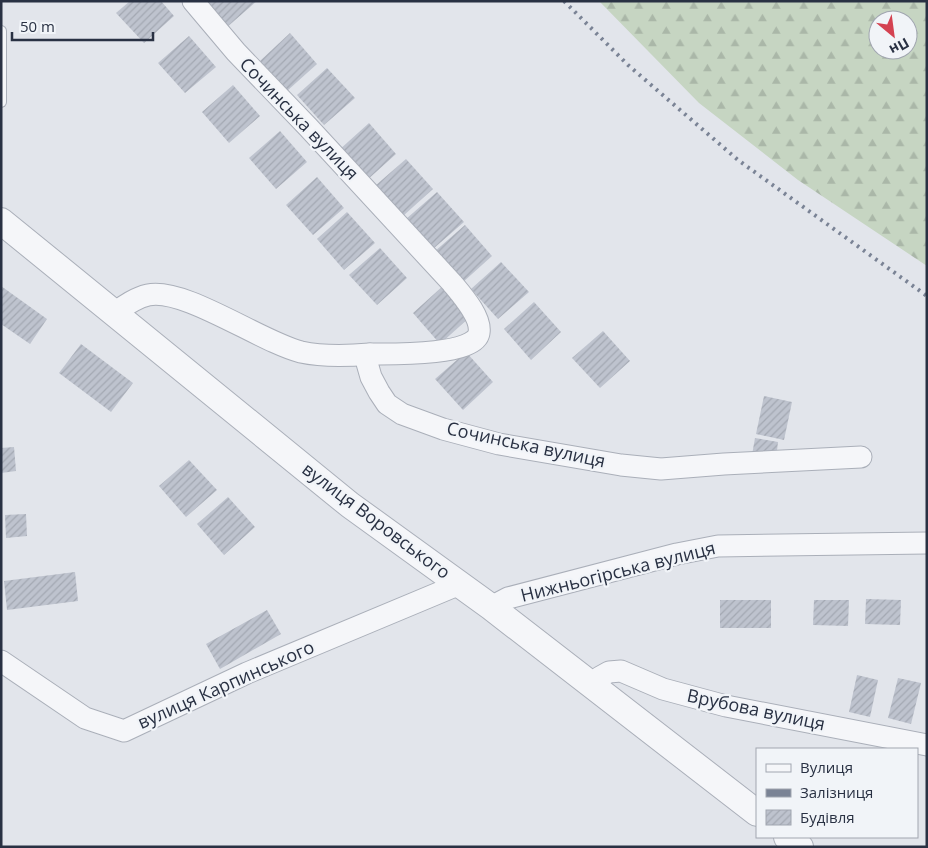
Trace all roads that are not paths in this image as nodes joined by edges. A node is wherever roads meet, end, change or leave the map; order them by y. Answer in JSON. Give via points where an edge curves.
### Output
{"nodes":[{"id":1,"x":193,"y":1,"type":"edge"},
{"id":2,"x":1,"y":31,"type":"edge"},
{"id":3,"x":1,"y":102,"type":"edge"},
{"id":4,"x":1,"y":221,"type":"edge"},
{"id":5,"x":114,"y":313,"type":"junction"},
{"id":6,"x":370,"y":354,"type":"junction"},
{"id":7,"x":862,"y":457,"type":"dead end"},
{"id":8,"x":927,"y":543,"type":"edge"},
{"id":9,"x":460,"y":584,"type":"junction"},
{"id":10,"x":491,"y":607,"type":"junction"},
{"id":11,"x":1,"y":661,"type":"edge"},
{"id":12,"x":592,"y":684,"type":"junction"},
{"id":13,"x":927,"y":744,"type":"edge"},
{"id":14,"x":756,"y":812,"type":"edge"},
{"id":15,"x":788,"y":838,"type":"edge"},
{"id":16,"x":800,"y":847,"type":"edge"}],
"edges":[{"from":1,"to":6,"type":"street","name":"Сочинська вулиця","via":[[236,52],[452,283],[468,303],[479,326],[476,340],[467,346],[416,353]]},
{"from":2,"to":3,"type":"lane"},
{"from":4,"to":5,"type":"street","name":"вулиця Воровського"},
{"from":5,"to":6,"type":"street","via":[[148,295],[168,295],[301,352],[332,356]]},
{"from":5,"to":9,"type":"street","name":"вулиця Воровського","via":[[350,505]]},
{"from":6,"to":7,"type":"street","name":"Сочинська вулиця","via":[[367,363],[387,404],[402,414],[443,429],[499,444],[660,469]]},
{"from":8,"to":10,"type":"street","name":"Нижньогірська вулиця","via":[[718,546],[508,598]]},
{"from":9,"to":10,"type":"street","name":"вулиця Воровського"},
{"from":9,"to":11,"type":"street","name":"вулиця Карпинського","via":[[247,673],[124,731],[85,718]]},
{"from":10,"to":12,"type":"street","name":"вулиця Воровського"},
{"from":12,"to":13,"type":"street","name":"Врубова вулиця","via":[[609,672],[621,671],[663,689],[726,706]]},
{"from":12,"to":14,"type":"street","name":"вулиця Воровського"},
{"from":15,"to":16,"type":"street"}]}
